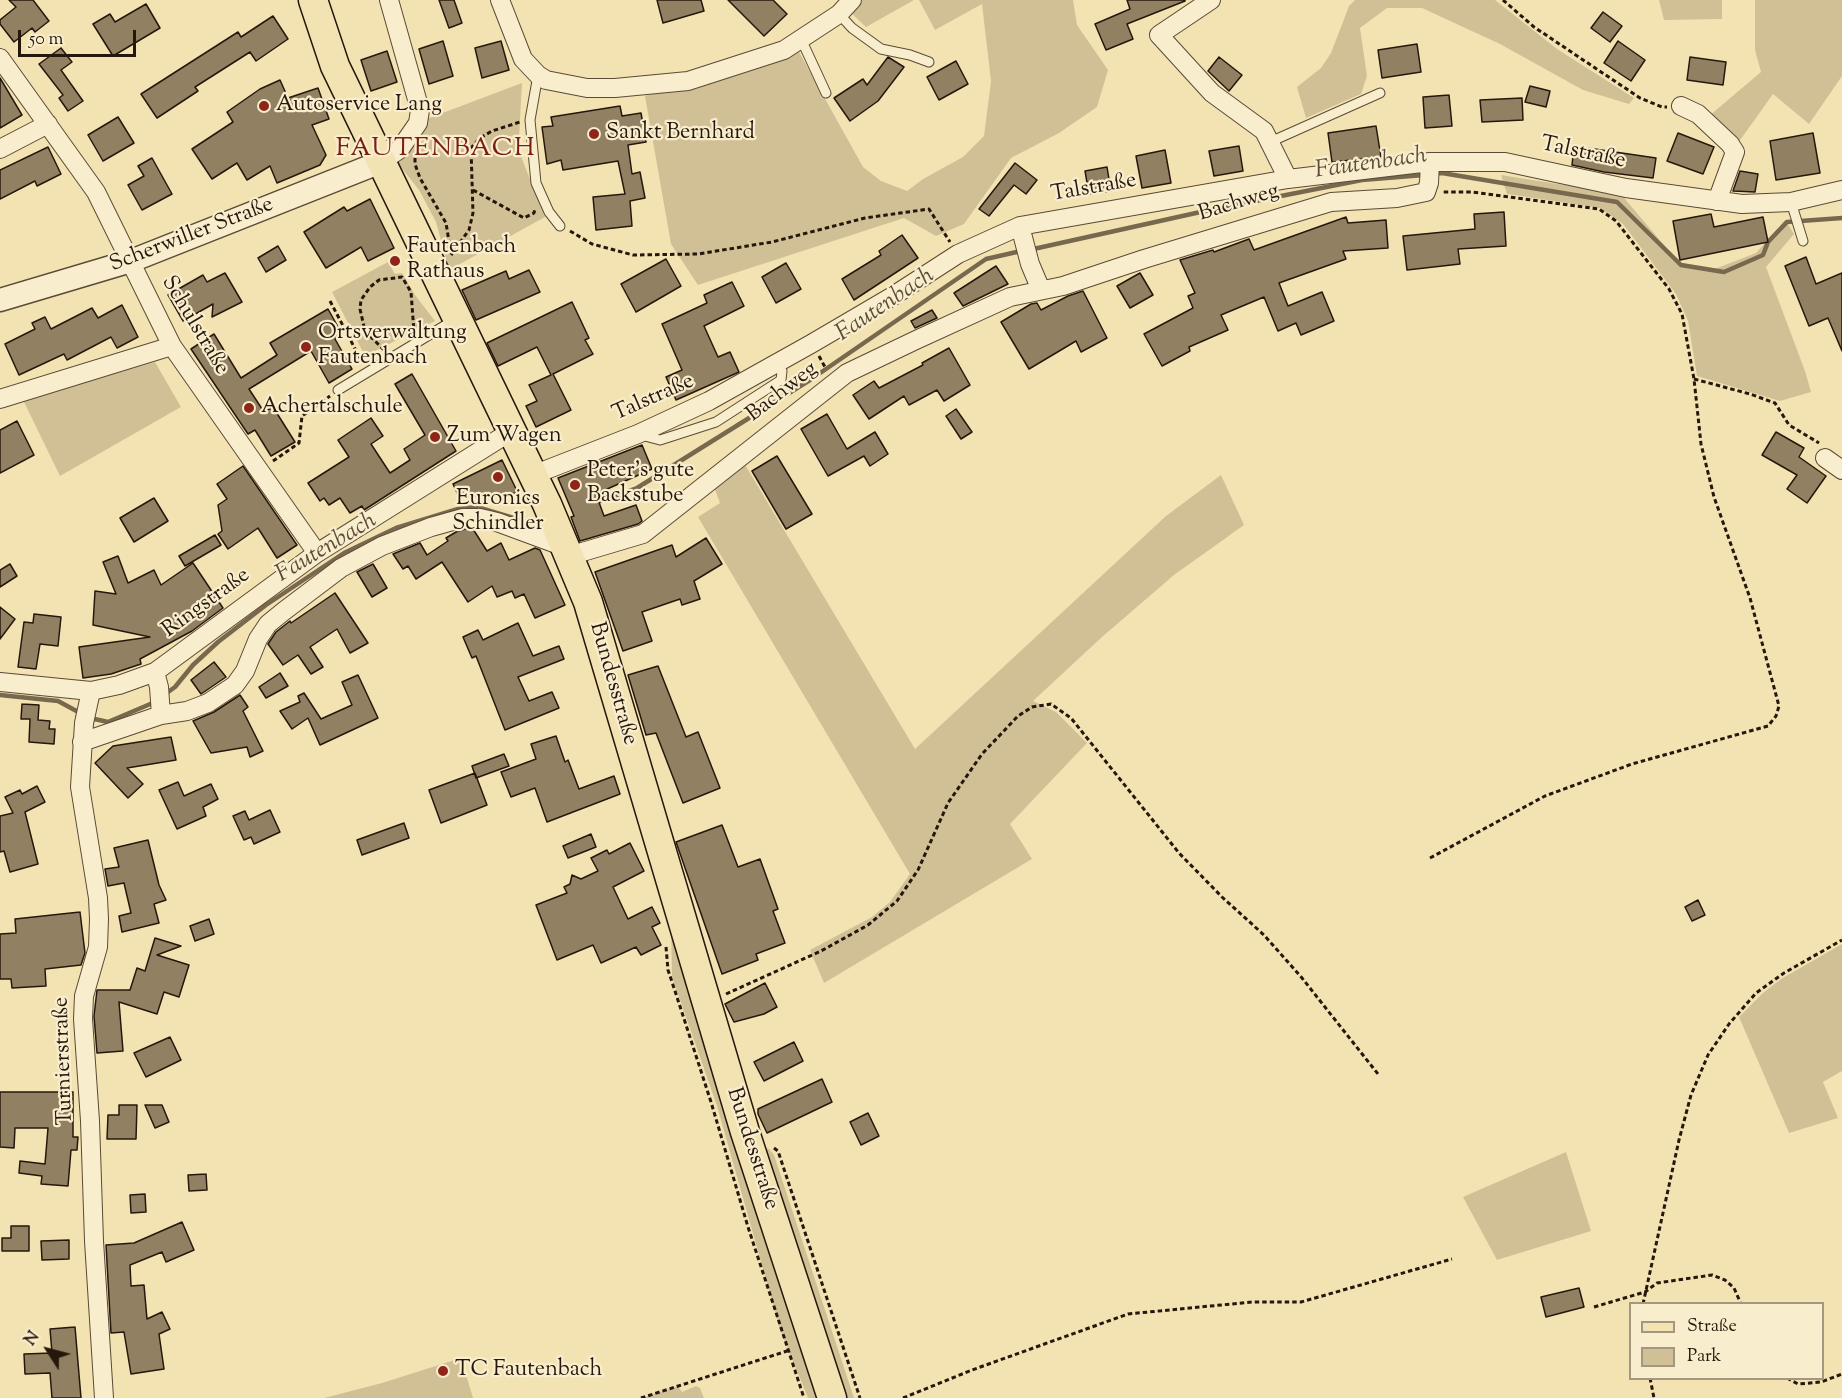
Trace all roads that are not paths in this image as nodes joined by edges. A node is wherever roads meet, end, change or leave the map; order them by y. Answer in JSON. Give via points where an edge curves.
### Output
{"nodes":[{"id":1,"x":313,"y":0,"type":"edge"},
{"id":2,"x":389,"y":0,"type":"edge"},
{"id":3,"x":500,"y":0,"type":"edge"},
{"id":4,"x":852,"y":0,"type":"edge"},
{"id":5,"x":1211,"y":0,"type":"edge"},
{"id":6,"x":839,"y":14,"type":"junction"},
{"id":7,"x":801,"y":39,"type":"junction"},
{"id":8,"x":0,"y":58,"type":"edge"},
{"id":9,"x":930,"y":62,"type":"dead end"},
{"id":10,"x":538,"y":75,"type":"junction"},
{"id":11,"x":826,"y":93,"type":"dead end"},
{"id":12,"x":1380,"y":93,"type":"dead end"},
{"id":13,"x":1681,"y":106,"type":"road end"},
{"id":14,"x":48,"y":124,"type":"junction"},
{"id":15,"x":1269,"y":142,"type":"junction"},
{"id":16,"x":0,"y":149,"type":"edge"},
{"id":17,"x":381,"y":162,"type":"junction"},
{"id":18,"x":1430,"y":162,"type":"junction"},
{"id":19,"x":1288,"y":178,"type":"junction"},
{"id":20,"x":1842,"y":190,"type":"edge"},
{"id":21,"x":1717,"y":201,"type":"junction"},
{"id":22,"x":1793,"y":209,"type":"junction"},
{"id":23,"x":560,"y":226,"type":"road end"},
{"id":24,"x":1020,"y":226,"type":"junction"},
{"id":25,"x":1802,"y":236,"type":"dead end"},
{"id":26,"x":131,"y":261,"type":"junction"},
{"id":27,"x":1041,"y":290,"type":"junction"},
{"id":28,"x":0,"y":300,"type":"edge"},
{"id":29,"x":457,"y":318,"type":"junction"},
{"id":30,"x":172,"y":346,"type":"junction"},
{"id":31,"x":338,"y":390,"type":"road end"},
{"id":32,"x":0,"y":399,"type":"edge"},
{"id":33,"x":513,"y":434,"type":"junction"},
{"id":34,"x":1825,"y":458,"type":"road end"},
{"id":35,"x":1842,"y":470,"type":"edge"},
{"id":36,"x":533,"y":475,"type":"junction"},
{"id":37,"x":559,"y":531,"type":"junction"},
{"id":38,"x":317,"y":553,"type":"junction"},
{"id":39,"x":0,"y":682,"type":"edge"},
{"id":40,"x":159,"y":694,"type":"junction"},
{"id":41,"x":90,"y":697,"type":"junction"},
{"id":42,"x":82,"y":742,"type":"junction"},
{"id":43,"x":104,"y":1398,"type":"edge"},
{"id":44,"x":832,"y":1398,"type":"edge"}],
"edges":[{"from":1,"to":17,"type":"main road","name":"Bundesstraße","via":[[335,66]]},
{"from":2,"to":17,"type":"street","via":[[420,110],[418,123],[400,149]]},
{"from":3,"to":10,"type":"street","via":[[523,59]]},
{"from":4,"to":6,"type":"street"},
{"from":5,"to":15,"type":"street","via":[[1159,35],[1212,93],[1264,131]]},
{"from":6,"to":7,"type":"street"},
{"from":6,"to":9,"type":"lane","via":[[880,50]]},
{"from":7,"to":10,"type":"street","via":[[784,50],[688,81],[586,88]]},
{"from":7,"to":11,"type":"lane"},
{"from":8,"to":14,"type":"street","name":"Schulstraße"},
{"from":10,"to":23,"type":"lane","via":[[530,120],[536,183]]},
{"from":12,"to":15,"type":"lane"},
{"from":13,"to":21,"type":"street","via":[[1698,114],[1735,152]]},
{"from":14,"to":16,"type":"street"},
{"from":14,"to":26,"type":"street","name":"Schulstraße","via":[[96,192]]},
{"from":15,"to":19,"type":"street"},
{"from":17,"to":26,"type":"street","name":"Scherwiller Straße"},
{"from":17,"to":29,"type":"main road","name":"Bundesstraße"},
{"from":18,"to":19,"type":"street","name":"Talstraße"},
{"from":18,"to":21,"type":"street","name":"Talstraße","via":[[1505,162],[1626,188]]},
{"from":18,"to":27,"type":"street","name":"Bachweg","via":[[1428,187],[1397,198],[1331,202]]},
{"from":19,"to":24,"type":"street","name":"Talstraße"},
{"from":20,"to":22,"type":"street","name":"Talstraße"},
{"from":21,"to":22,"type":"street","name":"Talstraße"},
{"from":22,"to":25,"type":"lane"},
{"from":24,"to":27,"type":"street"},
{"from":24,"to":36,"type":"street","name":"Talstraße","via":[[958,254],[893,296],[709,401]]},
{"from":26,"to":28,"type":"street","name":"Scherwiller Straße"},
{"from":26,"to":30,"type":"street","name":"Schulstraße"},
{"from":27,"to":37,"type":"street","name":"Bachweg","via":[[1010,297],[847,373],[643,534]]},
{"from":29,"to":31,"type":"lane"},
{"from":29,"to":33,"type":"main road","name":"Bundesstraße"},
{"from":30,"to":32,"type":"street"},
{"from":30,"to":38,"type":"street","name":"Schulstraße"},
{"from":33,"to":36,"type":"main road","name":"Bundesstraße"},
{"from":33,"to":38,"type":"street","name":"Ringstraße","via":[[502,437]]},
{"from":34,"to":35,"type":"street"},
{"from":36,"to":37,"type":"main road","name":"Bundesstraße"},
{"from":37,"to":40,"type":"street","via":[[554,543],[497,522],[463,518],[382,546],[341,568],[268,624],[235,685],[208,703],[187,711]]},
{"from":37,"to":44,"type":"main road","name":"Bundesstraße","via":[[588,602],[745,1132]]},
{"from":38,"to":40,"type":"street","name":"Ringstraße"},
{"from":39,"to":41,"type":"street","name":"Ringstraße"},
{"from":40,"to":41,"type":"street","name":"Ringstraße","via":[[118,685]]},
{"from":40,"to":42,"type":"street"},
{"from":41,"to":42,"type":"street","name":"Turnierstraße"},
{"from":42,"to":43,"type":"street","name":"Turnierstraße","via":[[80,787],[99,918],[98,947],[84,996],[83,1019]]}]}
